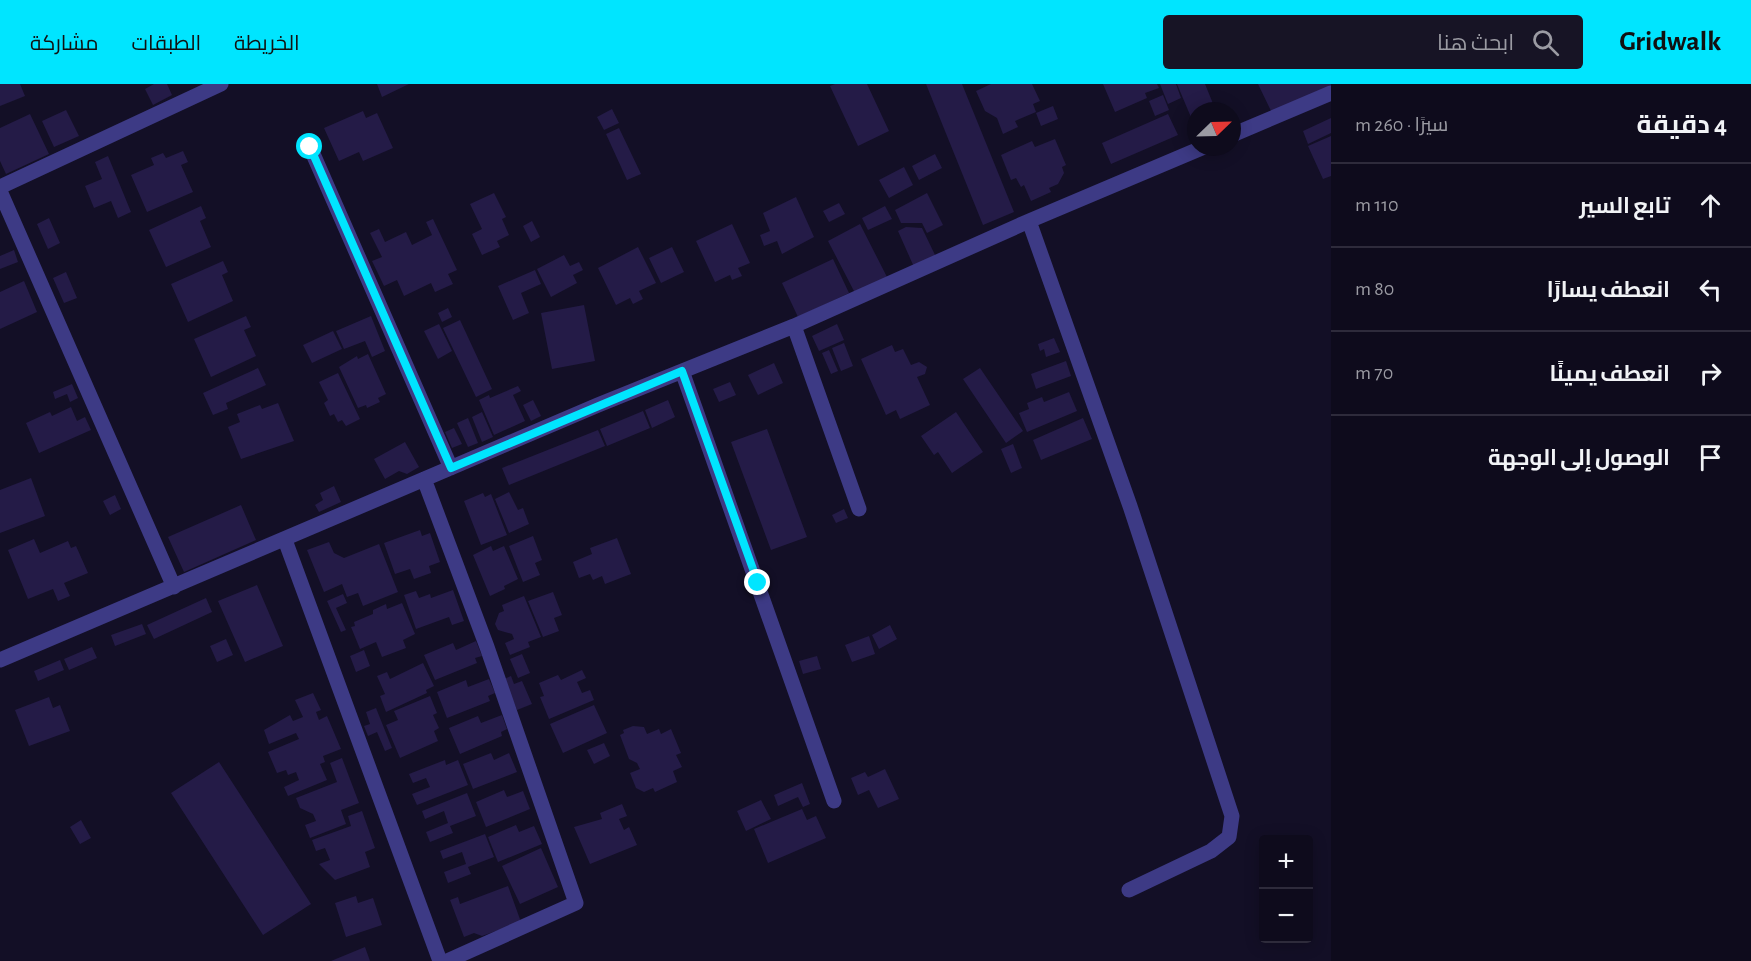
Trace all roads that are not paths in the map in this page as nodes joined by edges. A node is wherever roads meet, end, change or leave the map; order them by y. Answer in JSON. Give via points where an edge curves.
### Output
{"nodes":[{"id":1,"x":221,"y":84,"type":"edge"},
{"id":2,"x":1331,"y":93,"type":"edge"},
{"id":3,"x":1241,"y":131,"type":"edge"},
{"id":4,"x":310,"y":147,"type":"dead end"},
{"id":5,"x":1187,"y":154,"type":"edge"},
{"id":6,"x":0,"y":189,"type":"edge"},
{"id":7,"x":1029,"y":221,"type":"junction"},
{"id":8,"x":794,"y":326,"type":"junction"},
{"id":9,"x":682,"y":371,"type":"junction"},
{"id":10,"x":451,"y":468,"type":"junction"},
{"id":11,"x":424,"y":479,"type":"junction"},
{"id":12,"x":859,"y":509,"type":"dead end"},
{"id":13,"x":285,"y":540,"type":"junction"},
{"id":14,"x":174,"y":587,"type":"junction"},
{"id":15,"x":0,"y":660,"type":"edge"},
{"id":16,"x":834,"y":801,"type":"dead end"},
{"id":17,"x":1129,"y":890,"type":"dead end"},
{"id":18,"x":440,"y":961,"type":"edge"},
{"id":19,"x":447,"y":961,"type":"edge"}],
"edges":[{"from":1,"to":6,"type":"street"},
{"from":2,"to":3,"type":"street"},
{"from":4,"to":10,"type":"street"},
{"from":5,"to":7,"type":"street"},
{"from":6,"to":14,"type":"street"},
{"from":7,"to":8,"type":"street"},
{"from":7,"to":17,"type":"street","via":[[1130,507],[1232,816],[1228,837],[1211,851]]},
{"from":8,"to":9,"type":"street"},
{"from":8,"to":12,"type":"street"},
{"from":9,"to":10,"type":"street"},
{"from":9,"to":16,"type":"street"},
{"from":10,"to":11,"type":"street"},
{"from":11,"to":13,"type":"street"},
{"from":11,"to":19,"type":"street","via":[[576,903]]},
{"from":13,"to":14,"type":"street"},
{"from":13,"to":18,"type":"street"},
{"from":14,"to":15,"type":"street"}]}
